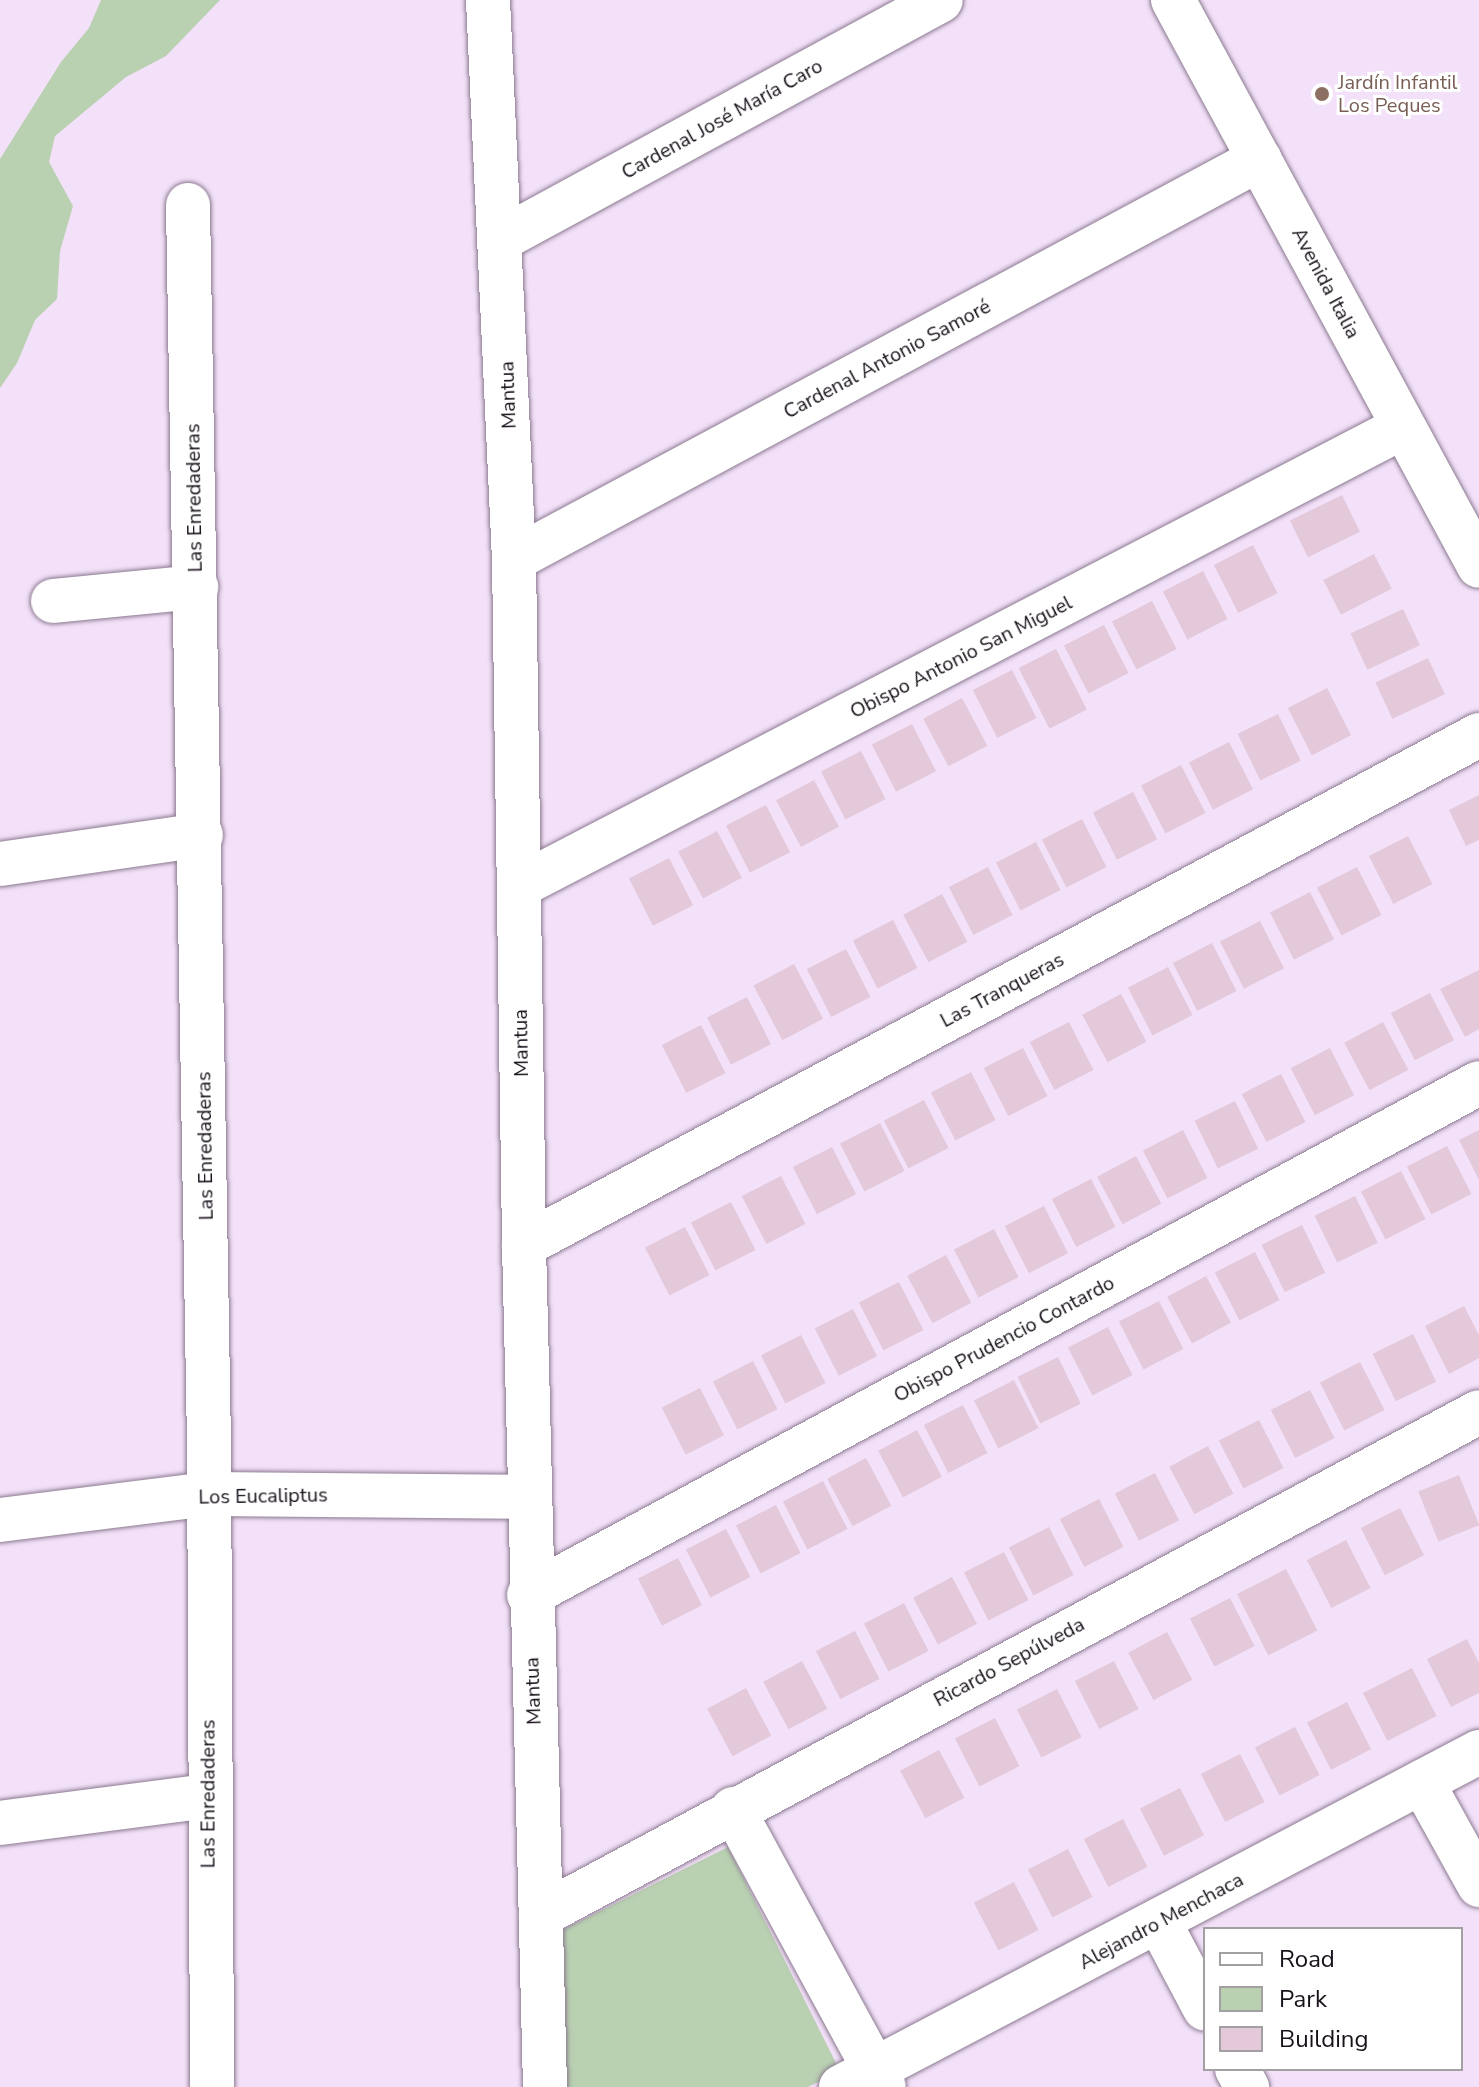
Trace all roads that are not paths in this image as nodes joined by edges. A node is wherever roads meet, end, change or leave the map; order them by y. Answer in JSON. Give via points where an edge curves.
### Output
{"nodes":[{"id":1,"x":488,"y":0,"type":"edge"},
{"id":2,"x":941,"y":0,"type":"edge"},
{"id":3,"x":1173,"y":0,"type":"edge"},
{"id":4,"x":1260,"y":159,"type":"junction"},
{"id":5,"x":188,"y":205,"type":"dead end"},
{"id":6,"x":503,"y":238,"type":"junction"},
{"id":7,"x":1403,"y":427,"type":"junction"},
{"id":8,"x":514,"y":559,"type":"junction"},
{"id":9,"x":1479,"y":566,"type":"edge"},
{"id":10,"x":196,"y":587,"type":"junction"},
{"id":11,"x":53,"y":601,"type":"dead end"},
{"id":12,"x":1479,"y":735,"type":"edge"},
{"id":13,"x":201,"y":835,"type":"junction"},
{"id":14,"x":0,"y":864,"type":"edge"},
{"id":15,"x":519,"y":886,"type":"junction"},
{"id":16,"x":1479,"y":1083,"type":"edge"},
{"id":17,"x":524,"y":1245,"type":"junction"},
{"id":18,"x":1479,"y":1412,"type":"edge"},
{"id":19,"x":209,"y":1494,"type":"junction"},
{"id":20,"x":527,"y":1497,"type":"junction"},
{"id":21,"x":0,"y":1520,"type":"edge"},
{"id":22,"x":529,"y":1595,"type":"junction"},
{"id":23,"x":1479,"y":1752,"type":"edge"},
{"id":24,"x":1422,"y":1782,"type":"junction"},
{"id":25,"x":208,"y":1796,"type":"junction"},
{"id":26,"x":733,"y":1809,"type":"junction"},
{"id":27,"x":0,"y":1823,"type":"edge"},
{"id":28,"x":1479,"y":1885,"type":"edge"},
{"id":29,"x":541,"y":1915,"type":"junction"},
{"id":30,"x":1159,"y":1922,"type":"junction"},
{"id":31,"x":1203,"y":2005,"type":"edge"},
{"id":32,"x":866,"y":2081,"type":"edge"},
{"id":33,"x":212,"y":2087,"type":"edge"},
{"id":34,"x":545,"y":2087,"type":"edge"}],
"edges":[{"from":1,"to":6,"type":"street","name":"Mantua"},
{"from":2,"to":6,"type":"street","name":"Cardenal José María Caro"},
{"from":3,"to":4,"type":"street","name":"Avenida Italia"},
{"from":4,"to":7,"type":"street","name":"Avenida Italia"},
{"from":4,"to":8,"type":"street","name":"Cardenal Antonio Samoré"},
{"from":5,"to":10,"type":"street","name":"Las Enredaderas"},
{"from":6,"to":8,"type":"street","name":"Mantua"},
{"from":7,"to":9,"type":"street","name":"Avenida Italia"},
{"from":7,"to":15,"type":"street","name":"Obispo Antonio San Miguel"},
{"from":8,"to":15,"type":"street","name":"Mantua"},
{"from":10,"to":11,"type":"street"},
{"from":10,"to":13,"type":"street","name":"Las Enredaderas"},
{"from":12,"to":17,"type":"street","name":"Las Tranqueras"},
{"from":13,"to":14,"type":"street"},
{"from":13,"to":19,"type":"street","name":"Las Enredaderas"},
{"from":15,"to":17,"type":"street","name":"Mantua"},
{"from":16,"to":22,"type":"street","name":"Obispo Prudencio Contardo"},
{"from":17,"to":20,"type":"street","name":"Mantua"},
{"from":18,"to":26,"type":"street","name":"Ricardo Sepúlveda"},
{"from":19,"to":20,"type":"street","name":"Los Eucaliptus"},
{"from":19,"to":21,"type":"street","name":"Los Eucaliptus"},
{"from":19,"to":25,"type":"street","name":"Las Enredaderas"},
{"from":20,"to":22,"type":"street","name":"Mantua"},
{"from":22,"to":29,"type":"street","name":"Mantua"},
{"from":23,"to":24,"type":"street","name":"Alejandro Menchaca"},
{"from":24,"to":28,"type":"street"},
{"from":24,"to":30,"type":"street","name":"Alejandro Menchaca"},
{"from":25,"to":27,"type":"street"},
{"from":25,"to":33,"type":"street","name":"Las Enredaderas"},
{"from":26,"to":29,"type":"street","name":"Ricardo Sepúlveda"},
{"from":26,"to":32,"type":"street"},
{"from":29,"to":34,"type":"street","name":"Mantua"},
{"from":30,"to":31,"type":"street"},
{"from":30,"to":32,"type":"street","name":"Alejandro Menchaca"}]}
